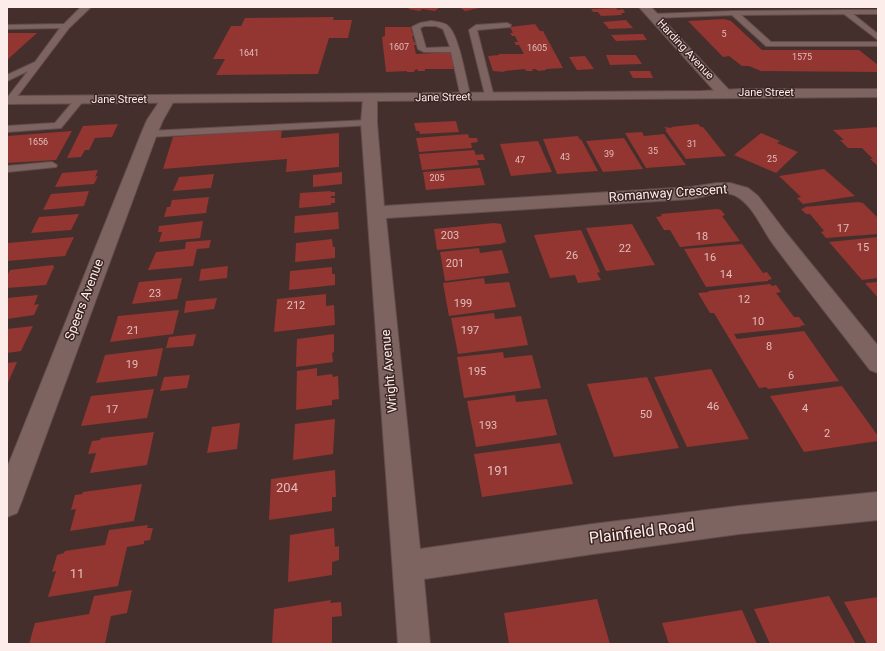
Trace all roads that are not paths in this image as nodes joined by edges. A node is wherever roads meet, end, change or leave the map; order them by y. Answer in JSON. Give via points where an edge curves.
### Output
{"nodes":[{"id":1,"x":87,"y":7,"type":"edge"},
{"id":2,"x":650,"y":12,"type":"edge"},
{"id":3,"x":846,"y":12,"type":"junction"},
{"id":4,"x":878,"y":12,"type":"edge"},
{"id":5,"x":734,"y":13,"type":"junction"},
{"id":6,"x":507,"y":25,"type":"dead end"},
{"id":7,"x":66,"y":26,"type":"junction"},
{"id":8,"x":7,"y":27,"type":"edge"},
{"id":9,"x":878,"y":38,"type":"edge"},
{"id":10,"x":878,"y":44,"type":"edge"},
{"id":11,"x":454,"y":49,"type":"junction"},
{"id":12,"x":41,"y":59,"type":"junction"},
{"id":13,"x":7,"y":78,"type":"edge"},
{"id":14,"x":724,"y":93,"type":"junction"},
{"id":15,"x":878,"y":93,"type":"edge"},
{"id":16,"x":370,"y":98,"type":"junction"},
{"id":17,"x":466,"y":98,"type":"junction"},
{"id":18,"x":489,"y":98,"type":"junction"},
{"id":19,"x":168,"y":99,"type":"junction"},
{"id":20,"x":8,"y":100,"type":"edge"},
{"id":21,"x":79,"y":100,"type":"junction"},
{"id":22,"x":369,"y":123,"type":"junction"},
{"id":23,"x":7,"y":129,"type":"edge"},
{"id":24,"x":149,"y":134,"type":"junction"},
{"id":25,"x":52,"y":165,"type":"dead end"},
{"id":26,"x":7,"y":169,"type":"edge"},
{"id":27,"x":376,"y":213,"type":"junction"},
{"id":28,"x":878,"y":362,"type":"edge"},
{"id":29,"x":7,"y":503,"type":"edge"},
{"id":30,"x":878,"y":506,"type":"edge"},
{"id":31,"x":408,"y":566,"type":"junction"},
{"id":32,"x":414,"y":644,"type":"edge"}],
"edges":[{"from":1,"to":7,"type":"lane"},
{"from":2,"to":5,"type":"lane"},
{"from":2,"to":14,"type":"street","name":"Harding Avenue"},
{"from":3,"to":4,"type":"lane"},
{"from":3,"to":5,"type":"lane"},
{"from":3,"to":9,"type":"lane"},
{"from":5,"to":10,"type":"lane","via":[[769,44]]},
{"from":6,"to":18,"type":"lane","via":[[476,27],[473,30]]},
{"from":7,"to":8,"type":"lane"},
{"from":7,"to":12,"type":"lane"},
{"from":11,"to":11,"type":"lane","via":[[444,27],[430,24],[416,26],[422,49]]},
{"from":11,"to":17,"type":"lane"},
{"from":12,"to":13,"type":"lane"},
{"from":12,"to":20,"type":"lane"},
{"from":14,"to":15,"type":"street","name":"Jane Street"},
{"from":14,"to":18,"type":"street","name":"Jane Street"},
{"from":16,"to":17,"type":"street","name":"Jane Street"},
{"from":16,"to":19,"type":"street","name":"Jane Street"},
{"from":16,"to":22,"type":"street","name":"Wright Avenue"},
{"from":17,"to":18,"type":"street","name":"Jane Street"},
{"from":19,"to":21,"type":"street","name":"Jane Street"},
{"from":19,"to":24,"type":"street","name":"Speers Avenue"},
{"from":20,"to":21,"type":"street","name":"Jane Street"},
{"from":21,"to":23,"type":"lane","via":[[58,126]]},
{"from":22,"to":24,"type":"lane"},
{"from":22,"to":27,"type":"street","name":"Wright Avenue"},
{"from":24,"to":29,"type":"street","name":"Speers Avenue"},
{"from":25,"to":26,"type":"lane"},
{"from":27,"to":28,"type":"street","name":"Romanway Crescent","via":[[733,189],[743,192],[755,202],[779,238]]},
{"from":27,"to":31,"type":"street","name":"Wright Avenue"},
{"from":30,"to":31,"type":"street","name":"Plainfield Road","via":[[739,520]]},
{"from":31,"to":32,"type":"street","name":"Wright Avenue"}]}
